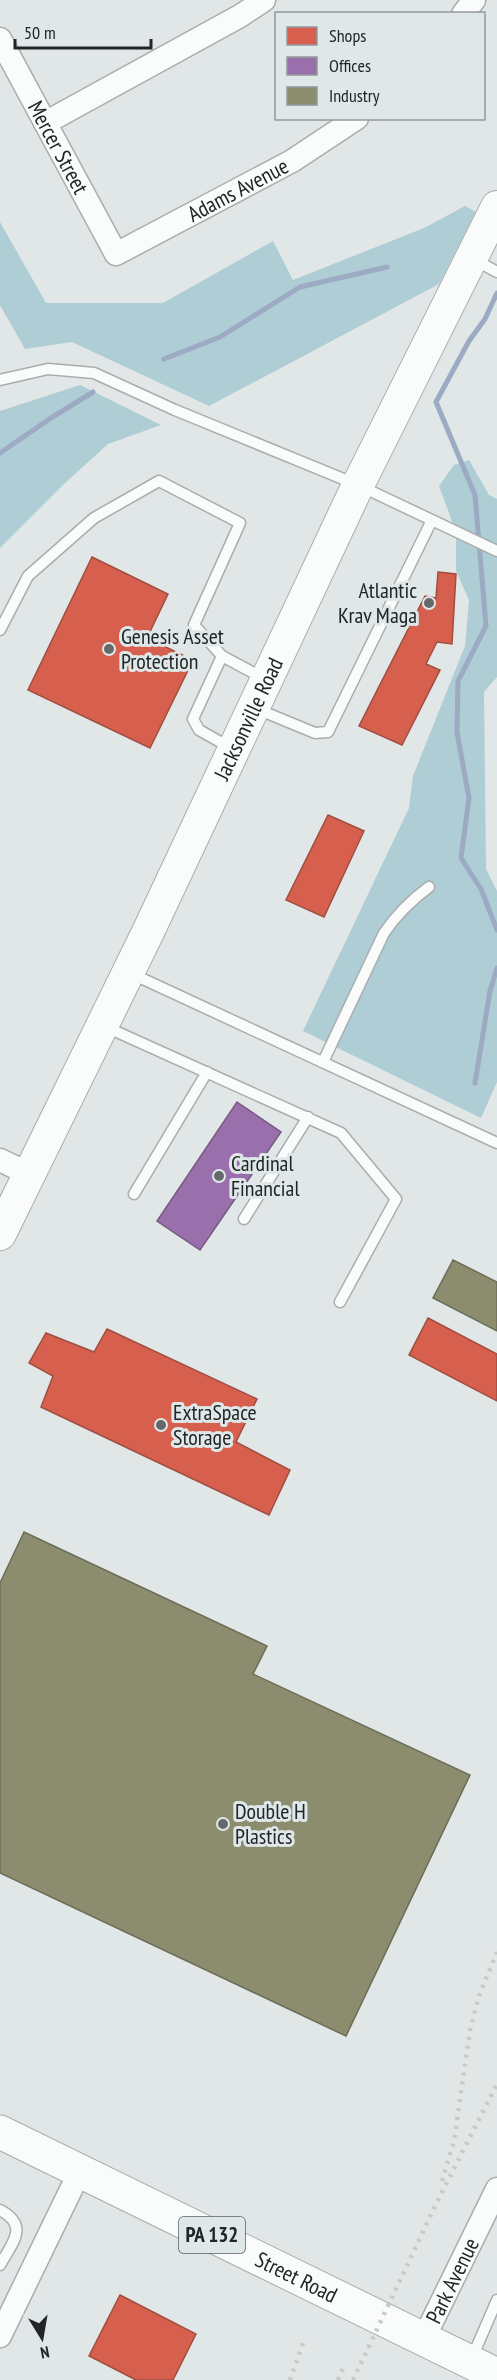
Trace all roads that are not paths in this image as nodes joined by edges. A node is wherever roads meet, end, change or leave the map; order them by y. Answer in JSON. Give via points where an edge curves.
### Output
{"nodes":[{"id":1,"x":264,"y":0,"type":"edge"},
{"id":2,"x":474,"y":0,"type":"edge"},
{"id":3,"x":465,"y":12,"type":"edge"},
{"id":4,"x":0,"y":39,"type":"edge"},
{"id":5,"x":354,"y":120,"type":"edge"},
{"id":6,"x":45,"y":123,"type":"junction"},
{"id":7,"x":497,"y":207,"type":"edge"},
{"id":8,"x":116,"y":254,"type":"joint"},
{"id":9,"x":484,"y":265,"type":"edge"},
{"id":10,"x":0,"y":380,"type":"edge"},
{"id":11,"x":358,"y":485,"type":"junction"},
{"id":12,"x":432,"y":520,"type":"junction"},
{"id":13,"x":497,"y":550,"type":"edge"},
{"id":14,"x":0,"y":630,"type":"edge"},
{"id":15,"x":222,"y":657,"type":"junction"},
{"id":16,"x":266,"y":680,"type":"junction"},
{"id":17,"x":253,"y":708,"type":"junction"},
{"id":18,"x":234,"y":749,"type":"junction"},
{"id":19,"x":429,"y":887,"type":"dead end"},
{"id":20,"x":127,"y":971,"type":"junction"},
{"id":21,"x":101,"y":1025,"type":"junction"},
{"id":22,"x":322,"y":1062,"type":"junction"},
{"id":23,"x":207,"y":1072,"type":"junction"},
{"id":24,"x":308,"y":1117,"type":"junction"},
{"id":25,"x":497,"y":1143,"type":"edge"},
{"id":26,"x":0,"y":1160,"type":"edge"},
{"id":27,"x":29,"y":1174,"type":"junction"},
{"id":28,"x":134,"y":1194,"type":"dead end"},
{"id":29,"x":244,"y":1219,"type":"dead end"},
{"id":30,"x":0,"y":1234,"type":"edge"},
{"id":31,"x":340,"y":1302,"type":"dead end"},
{"id":32,"x":0,"y":2132,"type":"edge"},
{"id":33,"x":80,"y":2171,"type":"junction"},
{"id":34,"x":497,"y":2189,"type":"edge"},
{"id":35,"x":0,"y":2210,"type":"edge"},
{"id":36,"x":0,"y":2265,"type":"edge"},
{"id":37,"x":497,"y":2301,"type":"edge"},
{"id":38,"x":0,"y":2336,"type":"edge"},
{"id":39,"x":424,"y":2338,"type":"junction"},
{"id":40,"x":483,"y":2369,"type":"edge"}],
"edges":[{"from":1,"to":6,"type":"street"},
{"from":2,"to":3,"type":"street"},
{"from":4,"to":6,"type":"street","name":"Mercer Street"},
{"from":5,"to":8,"type":"street","name":"Adams Avenue","via":[[292,161]]},
{"from":6,"to":8,"type":"street","name":"Mercer Street"},
{"from":7,"to":9,"type":"main road","name":"Jacksonville Road"},
{"from":9,"to":11,"type":"main road","name":"Jacksonville Road"},
{"from":10,"to":11,"type":"lane","via":[[48,369],[94,373]]},
{"from":11,"to":12,"type":"lane"},
{"from":11,"to":16,"type":"main road","name":"Jacksonville Road"},
{"from":12,"to":13,"type":"lane"},
{"from":12,"to":17,"type":"lane","via":[[328,732],[315,733]]},
{"from":14,"to":15,"type":"lane","via":[[28,576],[94,518],[159,481],[240,524],[194,625]]},
{"from":15,"to":16,"type":"lane"},
{"from":15,"to":18,"type":"lane","via":[[193,719],[199,730]]},
{"from":16,"to":17,"type":"main road","name":"Jacksonville Road"},
{"from":17,"to":18,"type":"main road","name":"Jacksonville Road"},
{"from":18,"to":20,"type":"main road","name":"Jacksonville Road"},
{"from":19,"to":22,"type":"lane","via":[[403,908],[384,933]]},
{"from":20,"to":21,"type":"main road","name":"Jacksonville Road"},
{"from":20,"to":22,"type":"lane"},
{"from":21,"to":23,"type":"lane"},
{"from":21,"to":27,"type":"main road","name":"Jacksonville Road"},
{"from":22,"to":25,"type":"lane"},
{"from":23,"to":24,"type":"lane"},
{"from":23,"to":28,"type":"lane"},
{"from":24,"to":29,"type":"lane"},
{"from":24,"to":31,"type":"lane","via":[[341,1132],[396,1199]]},
{"from":26,"to":27,"type":"street"},
{"from":27,"to":30,"type":"main road","name":"Jacksonville Road"},
{"from":32,"to":33,"type":"main road","name":"Street Road","number":"PA 132"},
{"from":33,"to":38,"type":"street"},
{"from":33,"to":39,"type":"main road","name":"Street Road","number":"PA 132"},
{"from":34,"to":39,"type":"street","name":"Park Avenue"},
{"from":35,"to":36,"type":"lane","via":[[17,2224],[17,2233]]},
{"from":37,"to":40,"type":"lane"},
{"from":39,"to":40,"type":"main road","name":"Street Road","number":"PA 132"}]}
